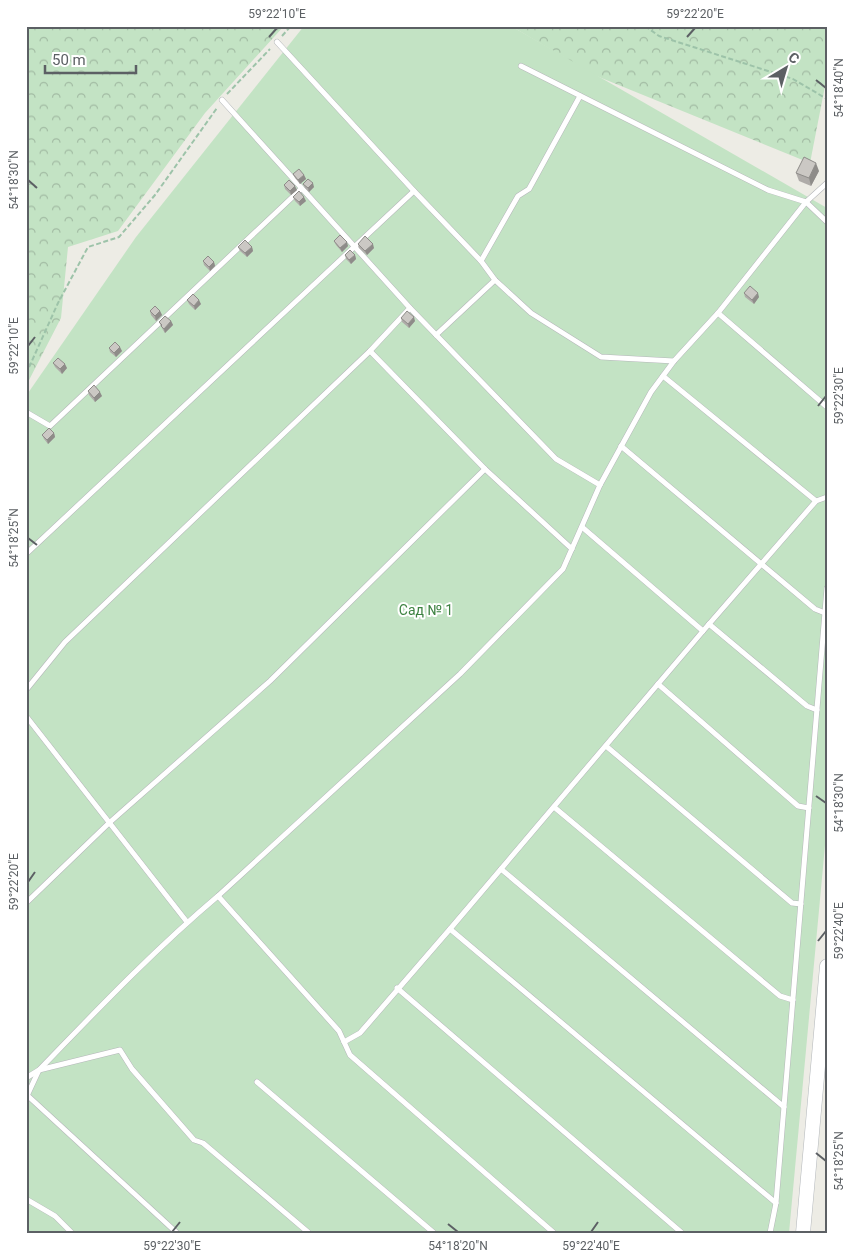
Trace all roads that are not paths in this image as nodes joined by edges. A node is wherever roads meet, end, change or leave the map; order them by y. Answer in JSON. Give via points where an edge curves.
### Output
{"nodes":[{"id":1,"x":277,"y":42,"type":"road end"},
{"id":2,"x":521,"y":66,"type":"dead end"},
{"id":3,"x":580,"y":96,"type":"junction"},
{"id":4,"x":222,"y":100,"type":"road end"},
{"id":5,"x":827,"y":182,"type":"edge"},
{"id":6,"x":301,"y":189,"type":"junction"},
{"id":7,"x":414,"y":191,"type":"junction"},
{"id":8,"x":806,"y":202,"type":"junction"},
{"id":9,"x":827,"y":222,"type":"edge"},
{"id":10,"x":353,"y":247,"type":"junction"},
{"id":11,"x":481,"y":261,"type":"junction"},
{"id":12,"x":495,"y":280,"type":"junction"},
{"id":13,"x":410,"y":308,"type":"junction"},
{"id":14,"x":718,"y":313,"type":"junction"},
{"id":15,"x":436,"y":335,"type":"junction"},
{"id":16,"x":370,"y":351,"type":"junction"},
{"id":17,"x":674,"y":361,"type":"junction"},
{"id":18,"x":663,"y":376,"type":"junction"},
{"id":19,"x":827,"y":407,"type":"edge"},
{"id":20,"x":26,"y":412,"type":"edge"},
{"id":21,"x":621,"y":446,"type":"junction"},
{"id":22,"x":485,"y":469,"type":"junction"},
{"id":23,"x":600,"y":484,"type":"junction"},
{"id":24,"x":827,"y":497,"type":"edge"},
{"id":25,"x":816,"y":502,"type":"junction"},
{"id":26,"x":582,"y":527,"type":"junction"},
{"id":27,"x":572,"y":549,"type":"junction"},
{"id":28,"x":26,"y":554,"type":"edge"},
{"id":29,"x":762,"y":564,"type":"junction"},
{"id":30,"x":827,"y":588,"type":"edge"},
{"id":31,"x":825,"y":613,"type":"junction"},
{"id":32,"x":709,"y":624,"type":"junction"},
{"id":33,"x":703,"y":631,"type":"junction"},
{"id":34,"x":658,"y":684,"type":"junction"},
{"id":35,"x":26,"y":690,"type":"edge"},
{"id":36,"x":817,"y":710,"type":"junction"},
{"id":37,"x":26,"y":716,"type":"edge"},
{"id":38,"x":606,"y":746,"type":"junction"},
{"id":39,"x":554,"y":808,"type":"junction"},
{"id":40,"x":809,"y":808,"type":"junction"},
{"id":41,"x":109,"y":822,"type":"junction"},
{"id":42,"x":501,"y":869,"type":"junction"},
{"id":43,"x":218,"y":896,"type":"junction"},
{"id":44,"x":26,"y":903,"type":"edge"},
{"id":45,"x":801,"y":904,"type":"junction"},
{"id":46,"x":187,"y":922,"type":"junction"},
{"id":47,"x":450,"y":929,"type":"junction"},
{"id":48,"x":827,"y":966,"type":"edge"},
{"id":49,"x":397,"y":988,"type":"junction"},
{"id":50,"x":793,"y":1000,"type":"junction"},
{"id":51,"x":344,"y":1042,"type":"junction"},
{"id":52,"x":39,"y":1070,"type":"junction"},
{"id":53,"x":26,"y":1078,"type":"edge"},
{"id":54,"x":256,"y":1082,"type":"dead end"},
{"id":55,"x":27,"y":1097,"type":"edge"},
{"id":56,"x":784,"y":1107,"type":"junction"},
{"id":57,"x":26,"y":1199,"type":"edge"},
{"id":58,"x":776,"y":1203,"type":"junction"},
{"id":59,"x":72,"y":1233,"type":"edge"},
{"id":60,"x":176,"y":1233,"type":"edge"},
{"id":61,"x":309,"y":1233,"type":"edge"},
{"id":62,"x":434,"y":1233,"type":"edge"},
{"id":63,"x":554,"y":1233,"type":"edge"},
{"id":64,"x":682,"y":1233,"type":"edge"},
{"id":65,"x":770,"y":1233,"type":"edge"},
{"id":66,"x":803,"y":1233,"type":"edge"}],
"edges":[{"from":1,"to":7,"type":"lane"},
{"from":2,"to":3,"type":"lane"},
{"from":3,"to":8,"type":"lane","via":[[768,190]]},
{"from":3,"to":11,"type":"lane","via":[[529,189],[518,196]]},
{"from":4,"to":6,"type":"lane"},
{"from":5,"to":8,"type":"lane"},
{"from":6,"to":10,"type":"lane"},
{"from":6,"to":20,"type":"lane","via":[[50,426]]},
{"from":7,"to":10,"type":"lane"},
{"from":7,"to":11,"type":"lane"},
{"from":8,"to":9,"type":"lane"},
{"from":8,"to":14,"type":"lane"},
{"from":10,"to":13,"type":"lane"},
{"from":10,"to":28,"type":"lane"},
{"from":11,"to":12,"type":"lane"},
{"from":12,"to":15,"type":"lane"},
{"from":12,"to":17,"type":"lane","via":[[531,312],[601,357]]},
{"from":13,"to":15,"type":"lane"},
{"from":13,"to":16,"type":"lane"},
{"from":14,"to":17,"type":"lane"},
{"from":14,"to":19,"type":"lane"},
{"from":15,"to":23,"type":"lane","via":[[556,459]]},
{"from":16,"to":22,"type":"lane"},
{"from":16,"to":35,"type":"lane","via":[[65,642]]},
{"from":17,"to":18,"type":"lane"},
{"from":18,"to":21,"type":"lane"},
{"from":18,"to":25,"type":"lane"},
{"from":21,"to":23,"type":"lane"},
{"from":21,"to":29,"type":"lane"},
{"from":22,"to":27,"type":"lane"},
{"from":22,"to":41,"type":"lane","via":[[270,681]]},
{"from":23,"to":26,"type":"lane"},
{"from":24,"to":25,"type":"lane"},
{"from":25,"to":29,"type":"lane"},
{"from":26,"to":27,"type":"lane"},
{"from":26,"to":33,"type":"lane"},
{"from":27,"to":43,"type":"lane","via":[[563,569],[460,674]]},
{"from":29,"to":31,"type":"lane","via":[[815,610]]},
{"from":29,"to":32,"type":"lane"},
{"from":30,"to":31,"type":"lane"},
{"from":31,"to":36,"type":"lane"},
{"from":32,"to":33,"type":"lane"},
{"from":32,"to":36,"type":"lane","via":[[807,706]]},
{"from":33,"to":34,"type":"lane"},
{"from":34,"to":38,"type":"lane"},
{"from":34,"to":40,"type":"lane","via":[[798,806]]},
{"from":36,"to":40,"type":"lane"},
{"from":37,"to":41,"type":"lane"},
{"from":38,"to":39,"type":"lane"},
{"from":38,"to":45,"type":"lane","via":[[792,903]]},
{"from":39,"to":42,"type":"lane"},
{"from":39,"to":50,"type":"lane","via":[[780,996]]},
{"from":40,"to":45,"type":"lane"},
{"from":41,"to":44,"type":"lane"},
{"from":41,"to":46,"type":"lane"},
{"from":42,"to":47,"type":"lane"},
{"from":42,"to":56,"type":"lane"},
{"from":43,"to":46,"type":"lane"},
{"from":43,"to":51,"type":"lane","via":[[339,1031]]},
{"from":45,"to":50,"type":"lane"},
{"from":46,"to":52,"type":"lane","via":[[134,971]]},
{"from":47,"to":49,"type":"lane"},
{"from":47,"to":58,"type":"lane"},
{"from":48,"to":66,"type":"main road"},
{"from":49,"to":51,"type":"lane","via":[[360,1033]]},
{"from":49,"to":64,"type":"lane"},
{"from":50,"to":56,"type":"lane"},
{"from":51,"to":63,"type":"lane","via":[[350,1055]]},
{"from":52,"to":53,"type":"lane"},
{"from":52,"to":55,"type":"lane"},
{"from":52,"to":61,"type":"lane","via":[[120,1050],[132,1069],[194,1140],[203,1143]]},
{"from":54,"to":62,"type":"lane"},
{"from":55,"to":60,"type":"lane"},
{"from":56,"to":58,"type":"lane"},
{"from":57,"to":59,"type":"lane","via":[[55,1216]]},
{"from":58,"to":65,"type":"lane"}]}
